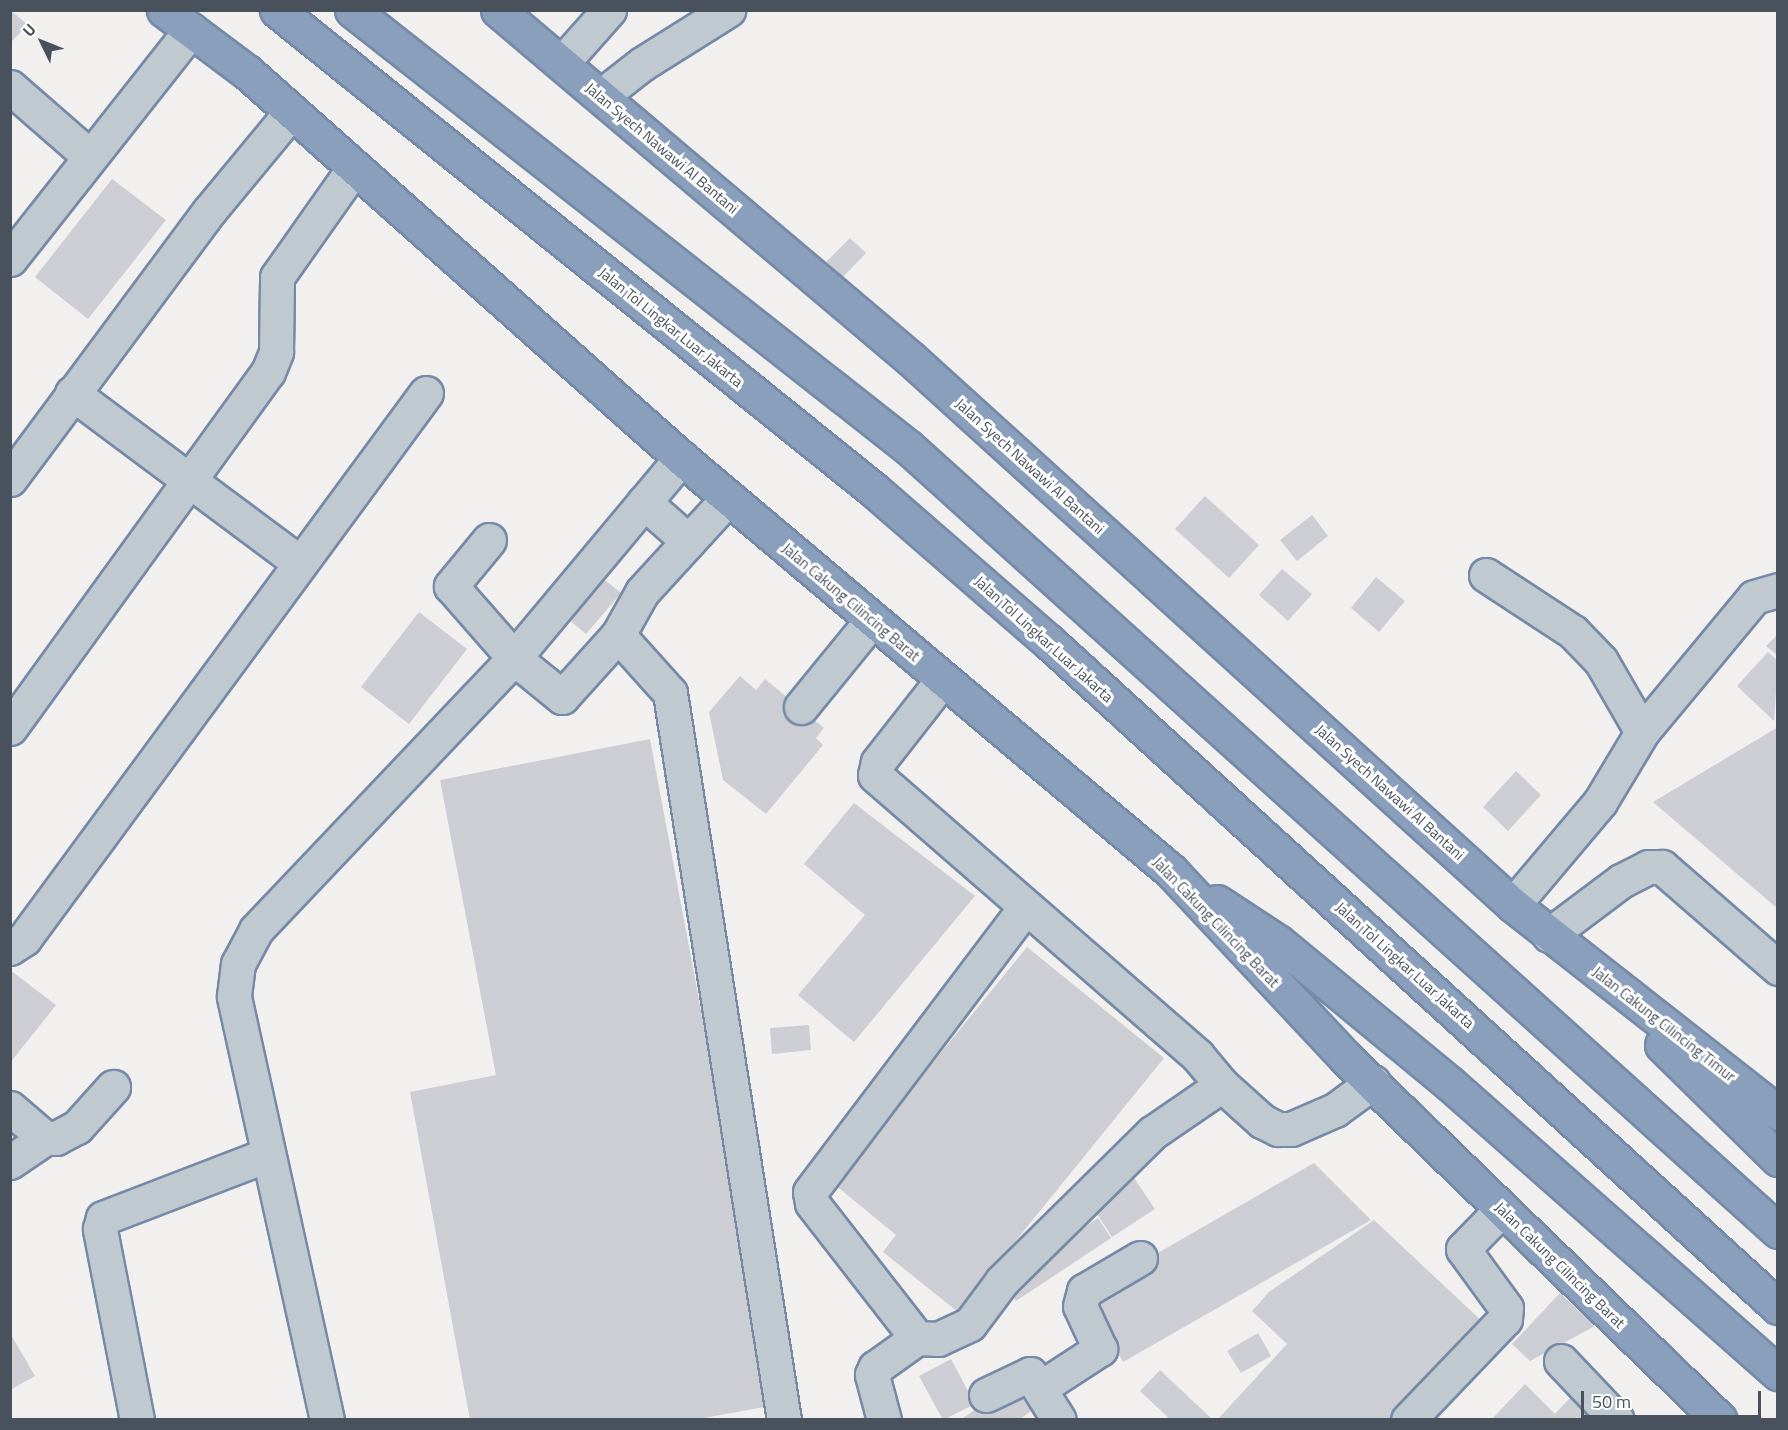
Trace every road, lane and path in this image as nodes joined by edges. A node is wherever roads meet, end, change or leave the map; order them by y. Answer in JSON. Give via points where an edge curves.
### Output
{"nodes":[{"id":1,"x":164,"y":10,"type":"edge"},
{"id":2,"x":277,"y":10,"type":"edge"},
{"id":3,"x":352,"y":10,"type":"edge"},
{"id":4,"x":498,"y":10,"type":"edge"},
{"id":5,"x":609,"y":10,"type":"edge"},
{"id":6,"x":728,"y":10,"type":"edge"},
{"id":7,"x":191,"y":30,"type":"junction"},
{"id":8,"x":562,"y":63,"type":"junction"},
{"id":9,"x":10,"y":87,"type":"edge"},
{"id":10,"x":601,"y":96,"type":"junction"},
{"id":11,"x":291,"y":112,"type":"junction"},
{"id":12,"x":89,"y":156,"type":"junction"},
{"id":13,"x":354,"y":168,"type":"junction"},
{"id":14,"x":10,"y":259,"type":"edge"},
{"id":15,"x":72,"y":393,"type":"junction"},
{"id":16,"x":426,"y":393,"type":"dead end"},
{"id":17,"x":681,"y":458,"type":"junction"},
{"id":18,"x":10,"y":479,"type":"edge"},
{"id":19,"x":189,"y":483,"type":"junction"},
{"id":20,"x":728,"y":498,"type":"junction"},
{"id":21,"x":644,"y":502,"type":"junction"},
{"id":22,"x":489,"y":540,"type":"dead end"},
{"id":23,"x":688,"y":541,"type":"junction"},
{"id":24,"x":300,"y":563,"type":"junction"},
{"id":25,"x":1486,"y":575,"type":"dead end"},
{"id":26,"x":1778,"y":590,"type":"edge"},
{"id":27,"x":872,"y":620,"type":"junction"},
{"id":28,"x":618,"y":635,"type":"junction"},
{"id":29,"x":514,"y":658,"type":"junction"},
{"id":30,"x":943,"y":680,"type":"junction"},
{"id":31,"x":801,"y":707,"type":"dead end"},
{"id":32,"x":10,"y":728,"type":"edge"},
{"id":33,"x":1642,"y":732,"type":"junction"},
{"id":34,"x":1171,"y":872,"type":"junction"},
{"id":35,"x":1514,"y":905,"type":"junction"},
{"id":36,"x":1025,"y":908,"type":"junction"},
{"id":37,"x":1549,"y":935,"type":"junction"},
{"id":38,"x":10,"y":948,"type":"edge"},
{"id":39,"x":1778,"y":968,"type":"edge"},
{"id":40,"x":1373,"y":1082,"type":"junction"},
{"id":41,"x":1222,"y":1085,"type":"junction"},
{"id":42,"x":113,"y":1087,"type":"dead end"},
{"id":43,"x":10,"y":1108,"type":"edge"},
{"id":44,"x":1778,"y":1113,"type":"edge"},
{"id":45,"x":45,"y":1138,"type":"junction"},
{"id":46,"x":267,"y":1155,"type":"junction"},
{"id":47,"x":1778,"y":1159,"type":"edge"},
{"id":48,"x":10,"y":1162,"type":"edge"},
{"id":49,"x":1501,"y":1210,"type":"junction"},
{"id":50,"x":1778,"y":1231,"type":"edge"},
{"id":51,"x":1140,"y":1258,"type":"dead end"},
{"id":52,"x":1778,"y":1307,"type":"edge"},
{"id":53,"x":917,"y":1338,"type":"junction"},
{"id":54,"x":1561,"y":1361,"type":"dead end"},
{"id":55,"x":1778,"y":1373,"type":"edge"},
{"id":56,"x":1040,"y":1388,"type":"junction"},
{"id":57,"x":986,"y":1395,"type":"dead end"},
{"id":58,"x":137,"y":1419,"type":"edge"},
{"id":59,"x":327,"y":1419,"type":"edge"},
{"id":60,"x":784,"y":1419,"type":"edge"},
{"id":61,"x":884,"y":1419,"type":"edge"},
{"id":62,"x":1059,"y":1419,"type":"edge"},
{"id":63,"x":1408,"y":1419,"type":"edge"},
{"id":64,"x":1617,"y":1419,"type":"edge"},
{"id":65,"x":1720,"y":1419,"type":"edge"}],
"edges":[{"from":1,"to":7,"type":"highway"},
{"from":2,"to":52,"type":"highway","name":"Jalan Tol Lingkar Luar Jakarta","via":[[953,558]]},
{"from":3,"to":50,"type":"highway","via":[[908,447]]},
{"from":4,"to":8,"type":"highway","name":"Jalan Syech Nawawi Al Bantani"},
{"from":5,"to":8,"type":"street"},
{"from":6,"to":10,"type":"street","via":[[642,64]]},
{"from":7,"to":11,"type":"highway"},
{"from":7,"to":12,"type":"street"},
{"from":8,"to":10,"type":"highway","name":"Jalan Syech Nawawi Al Bantani"},
{"from":9,"to":12,"type":"street"},
{"from":10,"to":35,"type":"highway","name":"Jalan Syech Nawawi Al Bantani","via":[[910,358]]},
{"from":11,"to":13,"type":"highway"},
{"from":11,"to":15,"type":"street"},
{"from":12,"to":14,"type":"street"},
{"from":13,"to":17,"type":"highway"},
{"from":13,"to":19,"type":"street","via":[[277,277],[276,352],[268,372]]},
{"from":15,"to":18,"type":"street"},
{"from":15,"to":19,"type":"street"},
{"from":16,"to":24,"type":"street"},
{"from":17,"to":20,"type":"highway","name":"Jalan Cakung Cilincing Barat"},
{"from":17,"to":21,"type":"street"},
{"from":19,"to":24,"type":"street"},
{"from":19,"to":32,"type":"street"},
{"from":20,"to":23,"type":"street"},
{"from":20,"to":27,"type":"highway","name":"Jalan Cakung Cilincing Barat"},
{"from":21,"to":23,"type":"street"},
{"from":21,"to":29,"type":"street"},
{"from":22,"to":29,"type":"street","via":[[451,586]]},
{"from":23,"to":28,"type":"street","via":[[642,592]]},
{"from":24,"to":38,"type":"street","via":[[24,939]]},
{"from":25,"to":33,"type":"street","via":[[1573,632],[1602,661]]},
{"from":26,"to":33,"type":"street","via":[[1754,597]]},
{"from":27,"to":30,"type":"highway","name":"Jalan Cakung Cilincing Barat"},
{"from":27,"to":31,"type":"street"},
{"from":28,"to":29,"type":"street","via":[[562,697]]},
{"from":28,"to":60,"type":"street","via":[[670,693]]},
{"from":29,"to":46,"type":"street","via":[[256,930],[238,964],[234,996]]},
{"from":30,"to":34,"type":"highway","name":"Jalan Cakung Cilincing Barat"},
{"from":30,"to":36,"type":"street","via":[[879,762],[875,775]]},
{"from":33,"to":35,"type":"street","via":[[1600,802]]},
{"from":34,"to":40,"type":"highway","name":"Jalan Cakung Cilincing Barat"},
{"from":34,"to":55,"type":"highway","via":[[1321,975]]},
{"from":35,"to":37,"type":"highway","name":"Jalan Syech Nawawi Al Bantani"},
{"from":36,"to":41,"type":"street","via":[[1198,1056]]},
{"from":36,"to":53,"type":"street","via":[[810,1192],[812,1203]]},
{"from":37,"to":39,"type":"street","via":[[1638,870],[1662,867]]},
{"from":37,"to":44,"type":"highway","name":"Jalan Cakung Cilincing Timur"},
{"from":37,"to":47,"type":"highway"},
{"from":40,"to":41,"type":"street","via":[[1335,1110],[1291,1129],[1262,1121]]},
{"from":40,"to":49,"type":"highway","name":"Jalan Cakung Cilincing Barat"},
{"from":41,"to":53,"type":"street","via":[[1152,1133],[1002,1281],[970,1324],[947,1336]]},
{"from":42,"to":45,"type":"street","via":[[77,1127],[66,1135]]},
{"from":43,"to":45,"type":"street"},
{"from":45,"to":48,"type":"street"},
{"from":46,"to":58,"type":"street","via":[[103,1218],[100,1229]]},
{"from":46,"to":59,"type":"street"},
{"from":49,"to":63,"type":"street","via":[[1463,1249],[1506,1308],[1505,1319]]},
{"from":49,"to":65,"type":"highway","name":"Jalan Cakung Cilincing Barat"},
{"from":51,"to":56,"type":"street","via":[[1084,1291],[1080,1306],[1100,1349]]},
{"from":53,"to":61,"type":"street","via":[[873,1371]]},
{"from":54,"to":64,"type":"street"},
{"from":56,"to":57,"type":"street","via":[[1025,1373]]},
{"from":56,"to":62,"type":"street"}]}
